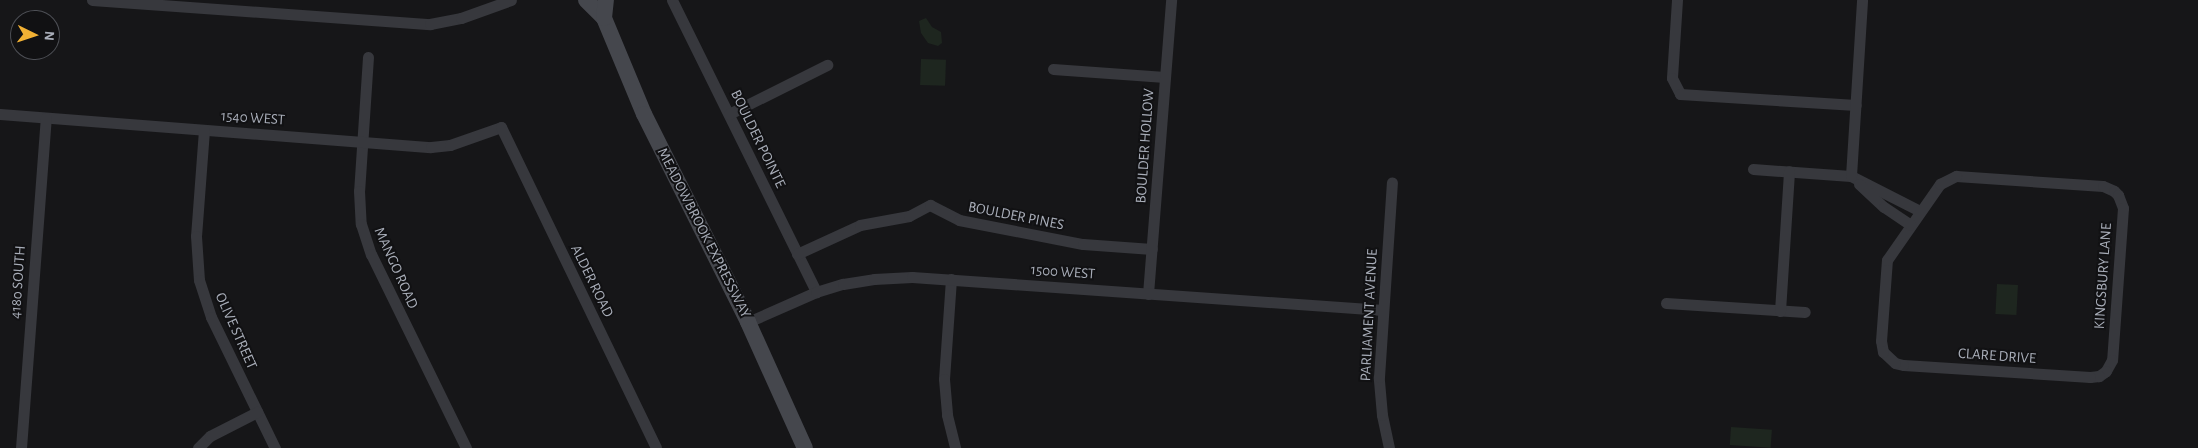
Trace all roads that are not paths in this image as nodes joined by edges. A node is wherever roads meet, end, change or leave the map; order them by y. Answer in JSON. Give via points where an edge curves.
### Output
{"nodes":[{"id":1,"x":92,"y":0,"type":"edge"},
{"id":2,"x":511,"y":0,"type":"edge"},
{"id":3,"x":586,"y":0,"type":"edge"},
{"id":4,"x":606,"y":0,"type":"edge"},
{"id":5,"x":672,"y":0,"type":"edge"},
{"id":6,"x":1171,"y":0,"type":"edge"},
{"id":7,"x":1677,"y":0,"type":"edge"},
{"id":8,"x":1862,"y":0,"type":"edge"},
{"id":9,"x":604,"y":18,"type":"junction"},
{"id":10,"x":368,"y":57,"type":"dead end"},
{"id":11,"x":827,"y":65,"type":"dead end"},
{"id":12,"x":1053,"y":69,"type":"dead end"},
{"id":13,"x":1165,"y":77,"type":"junction"},
{"id":14,"x":1856,"y":105,"type":"junction"},
{"id":15,"x":0,"y":114,"type":"edge"},
{"id":16,"x":729,"y":114,"type":"junction"},
{"id":17,"x":46,"y":118,"type":"junction"},
{"id":18,"x":501,"y":127,"type":"joint"},
{"id":19,"x":204,"y":130,"type":"junction"},
{"id":20,"x":362,"y":142,"type":"junction"},
{"id":21,"x":1753,"y":169,"type":"dead end"},
{"id":22,"x":1789,"y":171,"type":"junction"},
{"id":23,"x":1851,"y":176,"type":"junction"},
{"id":24,"x":1392,"y":182,"type":"dead end"},
{"id":25,"x":1920,"y":211,"type":"junction"},
{"id":26,"x":1911,"y":225,"type":"junction"},
{"id":27,"x":1152,"y":249,"type":"junction"},
{"id":28,"x":797,"y":254,"type":"junction"},
{"id":29,"x":951,"y":279,"type":"junction"},
{"id":30,"x":816,"y":292,"type":"junction"},
{"id":31,"x":1148,"y":294,"type":"junction"},
{"id":32,"x":1666,"y":303,"type":"dead end"},
{"id":33,"x":1383,"y":310,"type":"junction"},
{"id":34,"x":1780,"y":311,"type":"junction"},
{"id":35,"x":1805,"y":312,"type":"dead end"},
{"id":36,"x":748,"y":322,"type":"junction"},
{"id":37,"x":2110,"y":366,"type":"joint"},
{"id":38,"x":258,"y":412,"type":"junction"},
{"id":39,"x":21,"y":448,"type":"edge"},
{"id":40,"x":198,"y":448,"type":"edge"},
{"id":41,"x":274,"y":448,"type":"edge"},
{"id":42,"x":466,"y":448,"type":"edge"},
{"id":43,"x":656,"y":448,"type":"edge"},
{"id":44,"x":805,"y":448,"type":"edge"},
{"id":45,"x":955,"y":448,"type":"edge"},
{"id":46,"x":1389,"y":448,"type":"edge"}],
"edges":[{"from":1,"to":2,"type":"street","via":[[430,24],[461,18]]},
{"from":3,"to":9,"type":"main road","name":"MEADOWBROOK EXPRESSWAY"},
{"from":4,"to":9,"type":"main road","name":"MEADOWBROOK EXPRESSWAY"},
{"from":5,"to":16,"type":"street","name":"BOULDER POINTE"},
{"from":6,"to":13,"type":"street","name":"BOULDER HOLLOW"},
{"from":7,"to":14,"type":"street","via":[[1672,78],[1680,94]]},
{"from":8,"to":14,"type":"street"},
{"from":9,"to":36,"type":"main road","name":"MEADOWBROOK EXPRESSWAY","via":[[644,114]]},
{"from":10,"to":20,"type":"street","name":"MANGO ROAD"},
{"from":11,"to":16,"type":"street"},
{"from":12,"to":13,"type":"street"},
{"from":13,"to":27,"type":"street","name":"BOULDER HOLLOW"},
{"from":14,"to":23,"type":"street"},
{"from":15,"to":17,"type":"street","name":"1540 WEST"},
{"from":16,"to":28,"type":"street","name":"BOULDER POINTE"},
{"from":17,"to":19,"type":"street","name":"1540 WEST"},
{"from":17,"to":39,"type":"street","name":"4180 SOUTH"},
{"from":18,"to":20,"type":"street","name":"1540 WEST","via":[[450,145],[431,147]]},
{"from":18,"to":43,"type":"street","name":"ALDER ROAD"},
{"from":19,"to":20,"type":"street","name":"1540 WEST"},
{"from":19,"to":38,"type":"street","name":"OLIVE STREET","via":[[196,236],[199,280],[211,317]]},
{"from":20,"to":42,"type":"street","name":"MANGO ROAD","via":[[358,207],[365,239]]},
{"from":21,"to":22,"type":"street"},
{"from":22,"to":23,"type":"street"},
{"from":22,"to":34,"type":"street"},
{"from":23,"to":25,"type":"street"},
{"from":23,"to":26,"type":"street","via":[[1884,207]]},
{"from":24,"to":33,"type":"street","name":"PARLIAMENT AVENUE"},
{"from":25,"to":26,"type":"street"},
{"from":25,"to":37,"type":"street","name":"KINGSBURY LANE","via":[[1940,184],[1956,176],[2103,186],[2114,191],[2123,208]]},
{"from":26,"to":37,"type":"street","name":"CLARE DRIVE","via":[[1891,252],[1886,266],[1881,341],[1883,352],[1895,363],[2090,377],[2099,376]]},
{"from":27,"to":28,"type":"street","name":"BOULDER PINES","via":[[1083,244],[959,220],[930,205],[909,216],[860,225]]},
{"from":27,"to":31,"type":"street","name":"BOULDER HOLLOW"},
{"from":28,"to":30,"type":"street","name":"BOULDER POINTE"},
{"from":29,"to":30,"type":"street","name":"1500 WEST","via":[[874,279]]},
{"from":29,"to":31,"type":"street","name":"1500 WEST"},
{"from":29,"to":45,"type":"street","via":[[944,379]]},
{"from":30,"to":36,"type":"street","name":"1500 WEST"},
{"from":31,"to":33,"type":"street","name":"1500 WEST"},
{"from":32,"to":34,"type":"street"},
{"from":33,"to":46,"type":"street","name":"PARLIAMENT AVENUE","via":[[1379,377]]},
{"from":34,"to":35,"type":"street"},
{"from":36,"to":44,"type":"main road","name":"MEADOWBROOK EXPRESSWAY"},
{"from":38,"to":40,"type":"street","via":[[210,436]]},
{"from":38,"to":41,"type":"street","name":"OLIVE STREET"}]}
